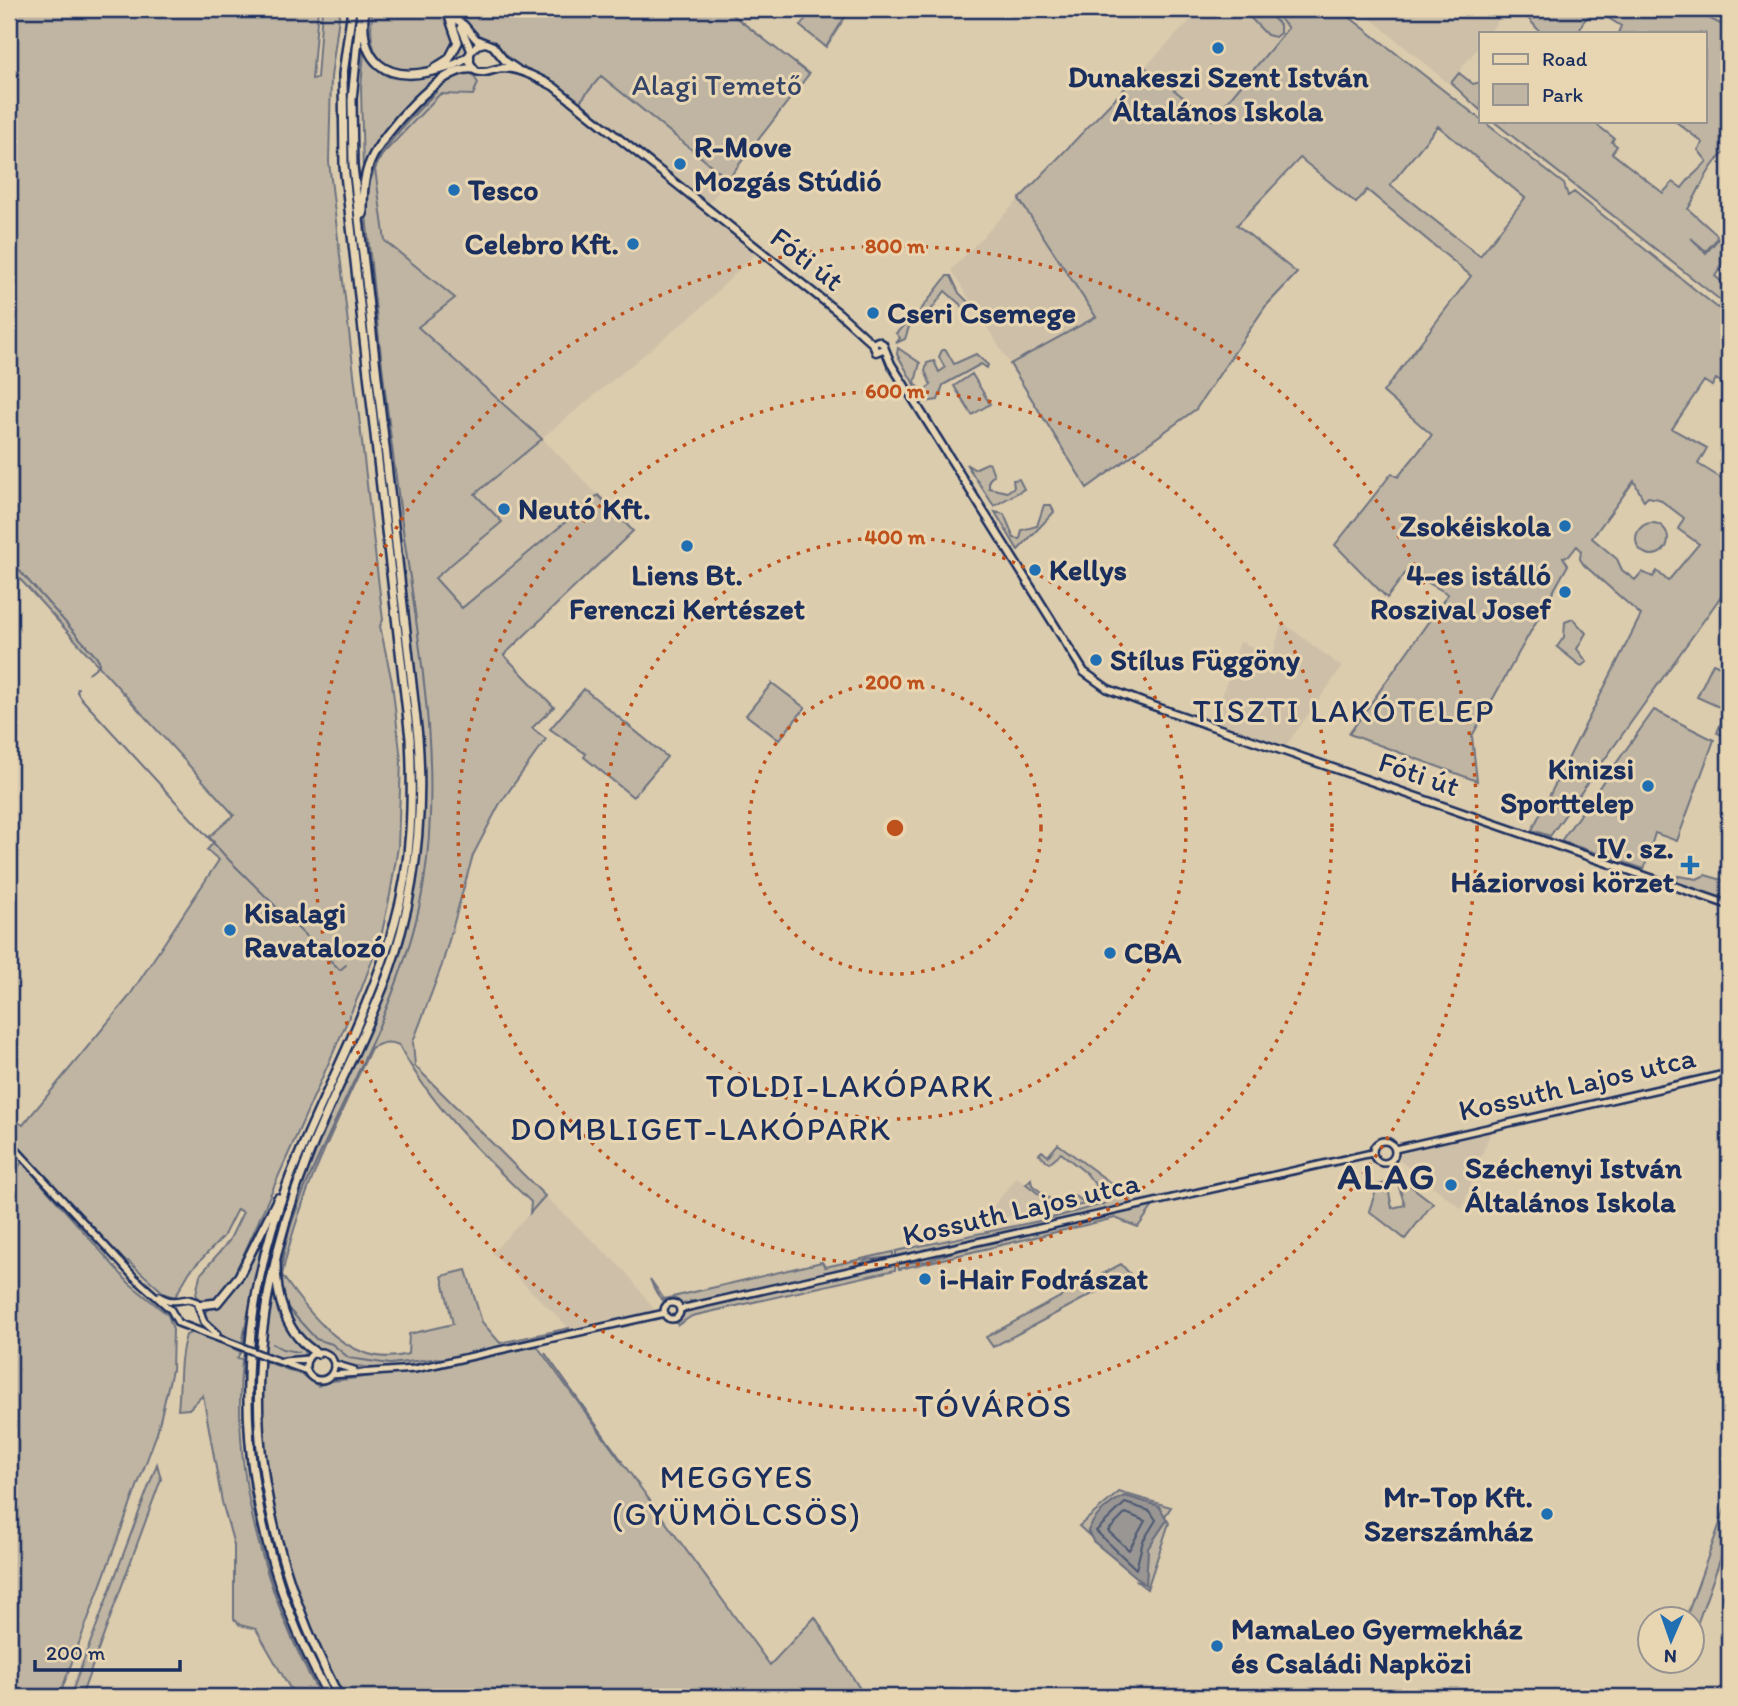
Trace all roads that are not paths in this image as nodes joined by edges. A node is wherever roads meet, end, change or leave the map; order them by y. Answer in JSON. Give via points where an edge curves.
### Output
{"nodes":[{"id":1,"x":352,"y":9,"type":"edge"},
{"id":2,"x":363,"y":9,"type":"edge"},
{"id":3,"x":444,"y":11,"type":"edge"},
{"id":4,"x":459,"y":22,"type":"junction"},
{"id":5,"x":485,"y":43,"type":"junction"},
{"id":6,"x":470,"y":53,"type":"junction"},
{"id":7,"x":499,"y":54,"type":"junction"},
{"id":8,"x":473,"y":69,"type":"junction"},
{"id":9,"x":494,"y":69,"type":"junction"},
{"id":10,"x":429,"y":72,"type":"junction"},
{"id":11,"x":522,"y":72,"type":"junction"},
{"id":12,"x":362,"y":254,"type":"junction"},
{"id":13,"x":1729,"y":905,"type":"edge"},
{"id":14,"x":1729,"y":1073,"type":"edge"},
{"id":15,"x":9,"y":1142,"type":"edge"},
{"id":16,"x":1395,"y":1149,"type":"junction"},
{"id":17,"x":1372,"y":1153,"type":"junction"},
{"id":18,"x":290,"y":1176,"type":"junction"},
{"id":19,"x":276,"y":1249,"type":"junction"},
{"id":20,"x":148,"y":1289,"type":"junction"},
{"id":21,"x":179,"y":1303,"type":"junction"},
{"id":22,"x":200,"y":1305,"type":"junction"},
{"id":23,"x":680,"y":1309,"type":"junction"},
{"id":24,"x":665,"y":1313,"type":"junction"},
{"id":25,"x":174,"y":1315,"type":"junction"},
{"id":26,"x":202,"y":1317,"type":"junction"},
{"id":27,"x":193,"y":1327,"type":"junction"},
{"id":28,"x":225,"y":1340,"type":"junction"},
{"id":29,"x":317,"y":1353,"type":"junction"},
{"id":30,"x":308,"y":1359,"type":"junction"},
{"id":31,"x":280,"y":1361,"type":"junction"},
{"id":32,"x":334,"y":1364,"type":"junction"},
{"id":33,"x":307,"y":1371,"type":"junction"},
{"id":34,"x":364,"y":1371,"type":"junction"},
{"id":35,"x":331,"y":1375,"type":"junction"},
{"id":36,"x":330,"y":1697,"type":"edge"},
{"id":37,"x":339,"y":1697,"type":"edge"}],
"edges":[{"from":1,"to":18,"type":"highway","via":[[344,74],[344,166],[410,738],[410,834],[396,921]]},
{"from":2,"to":10,"type":"highway","via":[[365,40],[378,64],[401,75]]},
{"from":2,"to":12,"type":"highway","via":[[352,100]]},
{"from":3,"to":4,"type":"main road"},
{"from":3,"to":10,"type":"highway","via":[[457,35],[456,47],[449,59]]},
{"from":4,"to":5,"type":"main road"},
{"from":4,"to":6,"type":"main road"},
{"from":5,"to":6,"type":"main road"},
{"from":5,"to":7,"type":"main road"},
{"from":6,"to":8,"type":"main road"},
{"from":6,"to":10,"type":"highway","via":[[457,64]]},
{"from":7,"to":9,"type":"main road"},
{"from":7,"to":11,"type":"main road"},
{"from":8,"to":9,"type":"main road","via":[[483,73]]},
{"from":8,"to":12,"type":"highway","via":[[457,70],[440,80],[376,150],[363,194]]},
{"from":9,"to":11,"type":"main road"},
{"from":11,"to":13,"type":"main road","name":"Fóti út","via":[[553,86],[875,343],[883,344],[881,351],[1094,682]]},
{"from":12,"to":19,"type":"highway","via":[[418,737],[419,834],[406,913],[387,977],[309,1155]]},
{"from":14,"to":16,"type":"street","name":"Kossuth Lajos utca"},
{"from":15,"to":20,"type":"street"},
{"from":16,"to":17,"type":"street","via":[[1390,1142],[1380,1141]]},
{"from":16,"to":17,"type":"street","via":[[1386,1163],[1377,1161]]},
{"from":17,"to":23,"type":"street","name":"Kossuth Lajos utca"},
{"from":18,"to":22,"type":"highway","via":[[233,1286],[217,1303]]},
{"from":18,"to":36,"type":"highway","via":[[256,1298],[248,1371],[248,1431],[256,1496],[272,1563],[298,1635]]},
{"from":19,"to":29,"type":"highway","via":[[281,1307],[300,1339]]},
{"from":19,"to":37,"type":"highway","via":[[259,1346],[261,1465],[272,1529],[292,1595]]},
{"from":20,"to":21,"type":"street"},
{"from":20,"to":25,"type":"street"},
{"from":21,"to":22,"type":"street","via":[[188,1299]]},
{"from":21,"to":25,"type":"street"},
{"from":22,"to":26,"type":"street"},
{"from":23,"to":24,"type":"street","via":[[670,1303]]},
{"from":23,"to":24,"type":"street","via":[[673,1319]]},
{"from":24,"to":34,"type":"street","via":[[438,1364]]},
{"from":25,"to":27,"type":"street","via":[[178,1323]]},
{"from":26,"to":27,"type":"street"},
{"from":26,"to":28,"type":"street"},
{"from":27,"to":28,"type":"street"},
{"from":28,"to":31,"type":"street","bridge":true},
{"from":29,"to":30,"type":"street"},
{"from":29,"to":32,"type":"street","via":[[330,1356]]},
{"from":30,"to":31,"type":"street"},
{"from":30,"to":33,"type":"street"},
{"from":31,"to":33,"type":"street"},
{"from":32,"to":34,"type":"street"},
{"from":32,"to":35,"type":"street"},
{"from":33,"to":35,"type":"street","via":[[318,1380]]},
{"from":34,"to":35,"type":"street"}]}
